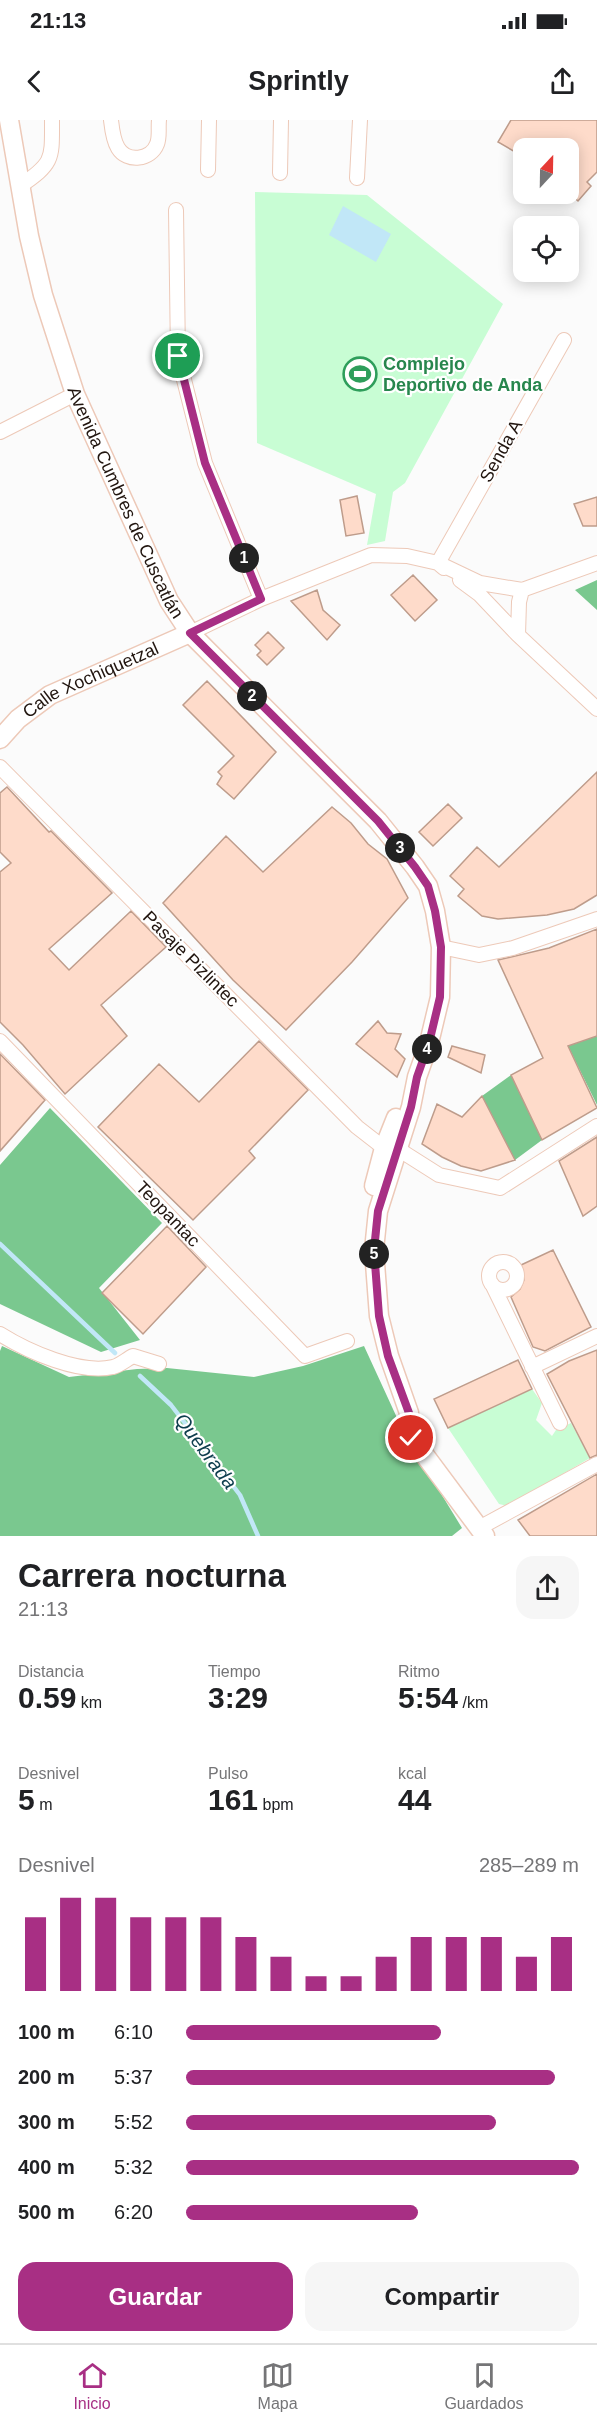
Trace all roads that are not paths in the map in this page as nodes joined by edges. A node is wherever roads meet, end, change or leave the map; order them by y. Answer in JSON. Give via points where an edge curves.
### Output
{"nodes":[{"id":1,"x":52,"y":120,"type":"edge"},
{"id":2,"x":111,"y":120,"type":"edge"},
{"id":3,"x":159,"y":120,"type":"edge"},
{"id":4,"x":209,"y":120,"type":"edge"},
{"id":5,"x":281,"y":120,"type":"edge"},
{"id":6,"x":360,"y":120,"type":"edge"},
{"id":7,"x":9,"y":122,"type":"edge"},
{"id":8,"x":208,"y":170,"type":"dead end"},
{"id":9,"x":280,"y":173,"type":"dead end"},
{"id":10,"x":357,"y":178,"type":"dead end"},
{"id":11,"x":20,"y":186,"type":"junction"},
{"id":12,"x":176,"y":210,"type":"dead end"},
{"id":13,"x":564,"y":340,"type":"dead end"},
{"id":14,"x":75,"y":394,"type":"junction"},
{"id":15,"x":0,"y":432,"type":"edge"},
{"id":16,"x":597,"y":562,"type":"edge"},
{"id":17,"x":438,"y":563,"type":"junction"},
{"id":18,"x":522,"y":590,"type":"junction"},
{"id":19,"x":261,"y":599,"type":"junction"},
{"id":20,"x":190,"y":633,"type":"junction"},
{"id":21,"x":518,"y":635,"type":"junction"},
{"id":22,"x":597,"y":709,"type":"edge"},
{"id":23,"x":0,"y":739,"type":"edge"},
{"id":24,"x":0,"y":767,"type":"edge"},
{"id":25,"x":597,"y":919,"type":"edge"},
{"id":26,"x":441,"y":947,"type":"junction"},
{"id":27,"x":0,"y":1041,"type":"edge"},
{"id":28,"x":597,"y":1126,"type":"edge"},
{"id":29,"x":391,"y":1149,"type":"junction"},
{"id":30,"x":492,"y":1284,"type":"dead end"},
{"id":31,"x":0,"y":1334,"type":"edge"},
{"id":32,"x":597,"y":1336,"type":"edge"},
{"id":33,"x":347,"y":1341,"type":"dead end"},
{"id":34,"x":159,"y":1365,"type":"dead end"},
{"id":35,"x":532,"y":1367,"type":"junction"},
{"id":36,"x":560,"y":1423,"type":"dead end"},
{"id":37,"x":597,"y":1464,"type":"edge"},
{"id":38,"x":482,"y":1532,"type":"edge"}],
"edges":[{"from":1,"to":11,"type":"street","via":[[48,164]]},
{"from":2,"to":3,"type":"street","via":[[116,146],[129,157],[140,158],[157,144]]},
{"from":4,"to":8,"type":"street"},
{"from":5,"to":9,"type":"street"},
{"from":6,"to":10,"type":"street"},
{"from":7,"to":11,"type":"main road","name":"Avenida Cumbres de Cuscatlán"},
{"from":11,"to":14,"type":"main road","name":"Avenida Cumbres de Cuscatlán","via":[[43,296]]},
{"from":12,"to":19,"type":"street","via":[[178,356],[205,463]]},
{"from":13,"to":17,"type":"street","name":"Senda A"},
{"from":14,"to":15,"type":"street"},
{"from":14,"to":20,"type":"main road","name":"Avenida Cumbres de Cuscatlán","via":[[169,600]]},
{"from":16,"to":18,"type":"street"},
{"from":17,"to":18,"type":"street","via":[[480,583]]},
{"from":17,"to":19,"type":"street","via":[[407,556],[371,555]]},
{"from":17,"to":21,"type":"street","via":[[479,594]]},
{"from":18,"to":21,"type":"street"},
{"from":19,"to":20,"type":"street"},
{"from":20,"to":23,"type":"main road","name":"Calle Xochiquetzal","via":[[50,695],[18,719]]},
{"from":20,"to":26,"type":"main road","name":"Avenida Cumbres de Cuscatlán","via":[[378,821],[415,867],[428,886]]},
{"from":21,"to":22,"type":"street"},
{"from":24,"to":29,"type":"street","name":"Pasaje Pizlintec","via":[[357,1127]]},
{"from":25,"to":26,"type":"street","via":[[513,948],[479,955]]},
{"from":26,"to":29,"type":"main road","name":"Avenida Cumbres de Cuscatlán","via":[[440,997],[429,1043],[417,1077],[402,1100]]},
{"from":27,"to":33,"type":"street","name":"Teopantac","via":[[305,1356]]},
{"from":28,"to":29,"type":"street","name":"Pasaje Pizlintec","via":[[500,1188],[439,1175]]},
{"from":29,"to":38,"type":"main road","name":"Avenida Cumbres de Cuscatlán","via":[[366,1214],[362,1253],[366,1319],[398,1418]]},
{"from":30,"to":35,"type":"street"},
{"from":31,"to":34,"type":"street","via":[[20,1347],[76,1367],[113,1367],[134,1356]]},
{"from":32,"to":35,"type":"street"},
{"from":35,"to":36,"type":"street"},
{"from":37,"to":38,"type":"street"}]}
